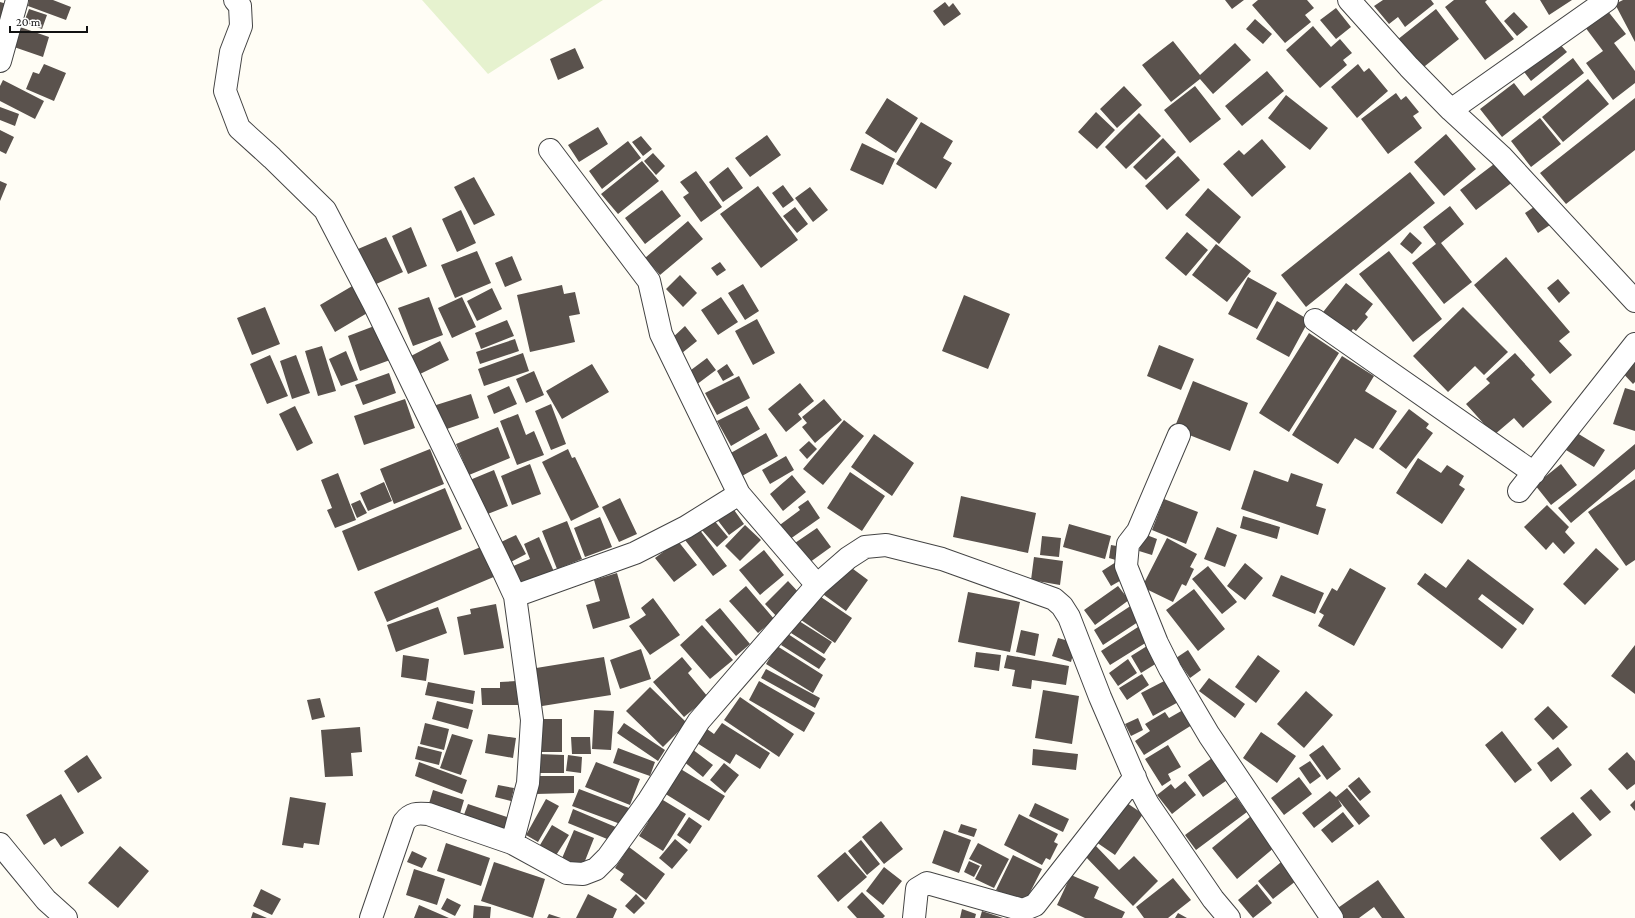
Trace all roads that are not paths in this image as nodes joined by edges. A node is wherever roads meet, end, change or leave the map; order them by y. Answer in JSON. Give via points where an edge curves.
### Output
{"nodes":[{"id":1,"x":17,"y":0,"type":"edge"},
{"id":2,"x":235,"y":0,"type":"edge"},
{"id":3,"x":1349,"y":0,"type":"edge"},
{"id":4,"x":1607,"y":0,"type":"edge"},
{"id":5,"x":0,"y":61,"type":"edge"},
{"id":6,"x":1451,"y":110,"type":"junction"},
{"id":7,"x":550,"y":150,"type":"dead end"},
{"id":8,"x":1635,"y":301,"type":"edge"},
{"id":9,"x":1315,"y":320,"type":"dead end"},
{"id":10,"x":1635,"y":344,"type":"edge"},
{"id":11,"x":1179,"y":435,"type":"dead end"},
{"id":12,"x":1534,"y":473,"type":"junction"},
{"id":13,"x":1519,"y":491,"type":"dead end"},
{"id":14,"x":739,"y":494,"type":"junction"},
{"id":15,"x":817,"y":585,"type":"junction"},
{"id":16,"x":515,"y":596,"type":"junction"},
{"id":17,"x":1134,"y":777,"type":"junction"},
{"id":18,"x":512,"y":843,"type":"junction"},
{"id":19,"x":0,"y":844,"type":"edge"},
{"id":20,"x":66,"y":918,"type":"edge"},
{"id":21,"x":371,"y":918,"type":"edge"},
{"id":22,"x":914,"y":918,"type":"edge"},
{"id":23,"x":1229,"y":918,"type":"edge"},
{"id":24,"x":1332,"y":918,"type":"edge"}],
"edges":[{"from":1,"to":5,"type":"street"},
{"from":2,"to":16,"type":"street","via":[[240,6],[241,26],[231,52],[224,91],[239,128],[325,210],[374,304]]},
{"from":3,"to":6,"type":"street","via":[[1408,67]]},
{"from":4,"to":6,"type":"street"},
{"from":6,"to":8,"type":"street","via":[[1501,156]]},
{"from":7,"to":14,"type":"street","via":[[649,281],[661,334]]},
{"from":9,"to":12,"type":"street"},
{"from":10,"to":12,"type":"street"},
{"from":11,"to":24,"type":"street","via":[[1138,531],[1128,544],[1126,566],[1170,669],[1209,735]]},
{"from":12,"to":13,"type":"street"},
{"from":14,"to":15,"type":"street"},
{"from":14,"to":16,"type":"street","via":[[686,527],[635,553]]},
{"from":15,"to":17,"type":"street","via":[[865,547],[886,545],[942,559],[1054,599],[1069,618]]},
{"from":15,"to":18,"type":"street","via":[[699,721],[649,800],[608,857],[596,869],[583,874],[567,873]]},
{"from":16,"to":18,"type":"street","via":[[532,720],[528,784]]},
{"from":17,"to":22,"type":"street","via":[[1035,905],[1023,910],[927,883],[917,889]]},
{"from":17,"to":23,"type":"street","via":[[1148,804],[1213,899]]},
{"from":18,"to":21,"type":"street","via":[[428,814],[410,815],[404,822]]},
{"from":19,"to":20,"type":"street","via":[[46,900]]}]}
